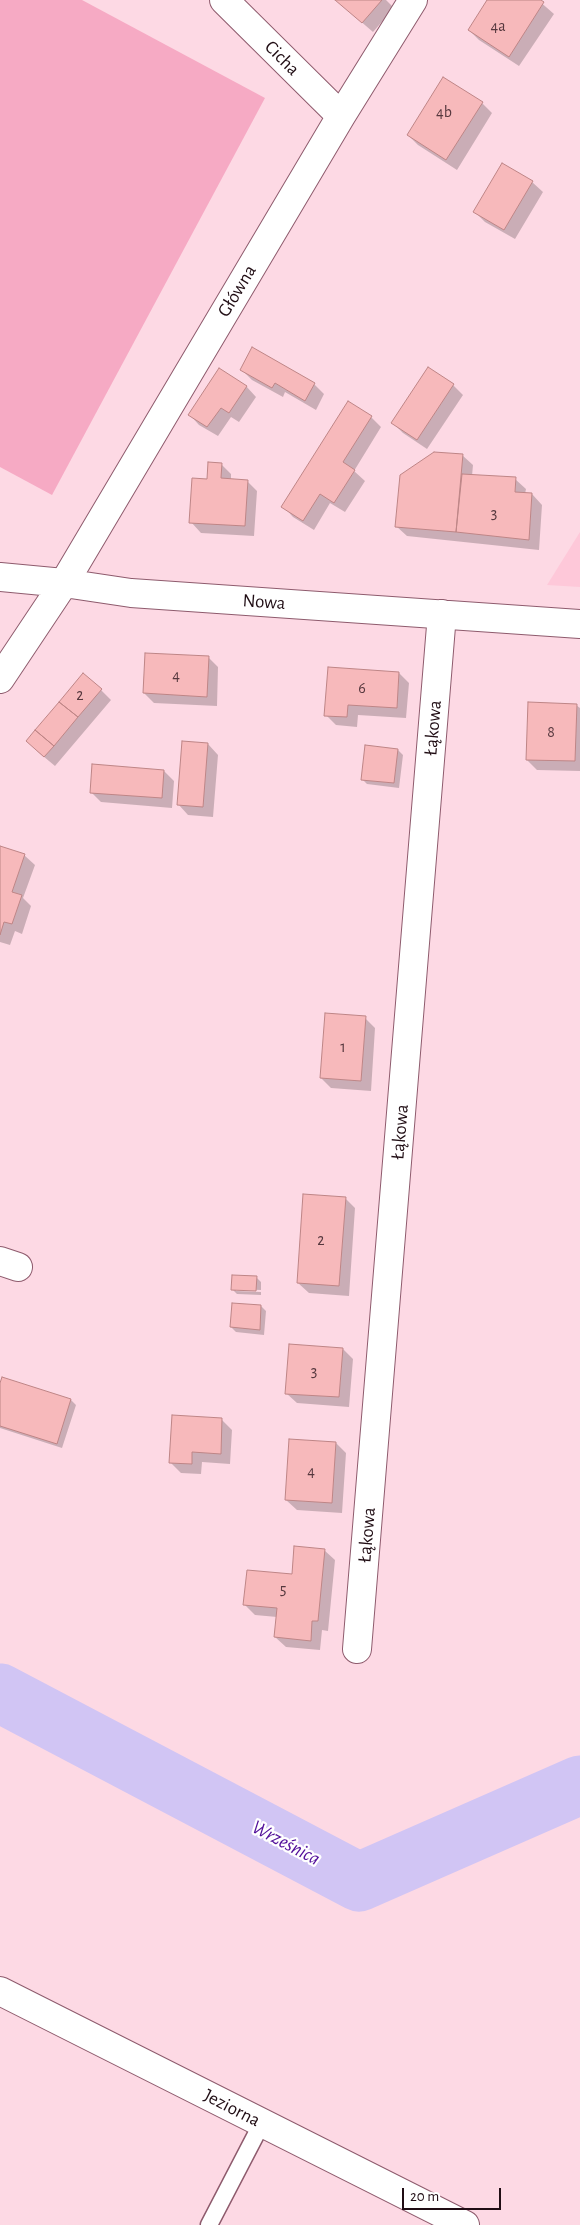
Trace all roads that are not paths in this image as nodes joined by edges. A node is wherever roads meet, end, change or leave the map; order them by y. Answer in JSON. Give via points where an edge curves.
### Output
{"nodes":[{"id":1,"x":224,"y":0,"type":"edge"},
{"id":2,"x":413,"y":0,"type":"edge"},
{"id":3,"x":341,"y":116,"type":"junction"},
{"id":4,"x":0,"y":578,"type":"edge"},
{"id":5,"x":64,"y":583,"type":"junction"},
{"id":6,"x":442,"y":614,"type":"junction"},
{"id":7,"x":580,"y":624,"type":"edge"},
{"id":8,"x":0,"y":679,"type":"edge"},
{"id":9,"x":357,"y":1650,"type":"dead end"},
{"id":10,"x":0,"y":1991,"type":"edge"},
{"id":11,"x":262,"y":2123,"type":"junction"},
{"id":12,"x":209,"y":2225,"type":"edge"},
{"id":13,"x":464,"y":2225,"type":"edge"}],
"edges":[{"from":1,"to":3,"type":"street","name":"Cicha"},
{"from":2,"to":3,"type":"street","name":"Główna"},
{"from":3,"to":5,"type":"street","name":"Główna"},
{"from":4,"to":5,"type":"street","name":"Nowa"},
{"from":5,"to":6,"type":"street","name":"Nowa","via":[[132,593]]},
{"from":5,"to":8,"type":"street"},
{"from":6,"to":7,"type":"street","name":"Nowa"},
{"from":6,"to":9,"type":"street","name":"Łąkowa"},
{"from":10,"to":11,"type":"street","name":"Jeziorna"},
{"from":11,"to":12,"type":"lane"},
{"from":11,"to":13,"type":"street","name":"Jeziorna"}]}
